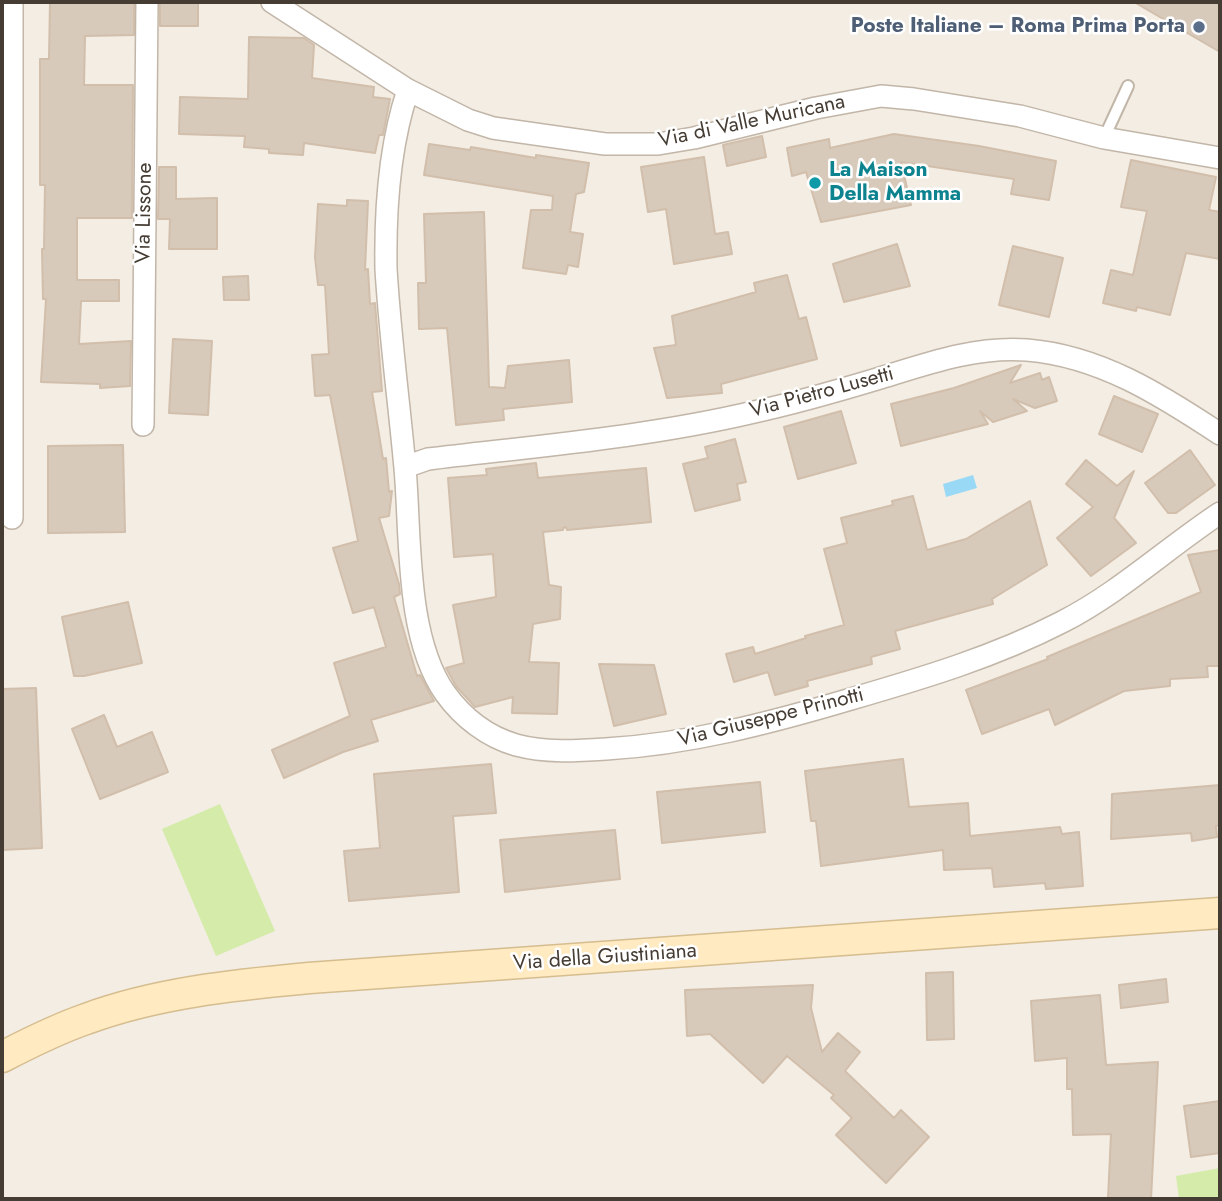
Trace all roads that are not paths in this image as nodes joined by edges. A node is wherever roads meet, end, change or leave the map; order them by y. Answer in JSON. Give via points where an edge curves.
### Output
{"nodes":[{"id":1,"x":12,"y":2,"type":"edge"},
{"id":2,"x":147,"y":2,"type":"edge"},
{"id":3,"x":272,"y":2,"type":"edge"},
{"id":4,"x":1128,"y":86,"type":"dead end"},
{"id":5,"x":408,"y":90,"type":"junction"},
{"id":6,"x":1104,"y":138,"type":"junction"},
{"id":7,"x":1220,"y":158,"type":"edge"},
{"id":8,"x":143,"y":425,"type":"dead end"},
{"id":9,"x":1220,"y":434,"type":"edge"},
{"id":10,"x":405,"y":467,"type":"junction"},
{"id":11,"x":1220,"y":513,"type":"edge"},
{"id":12,"x":12,"y":518,"type":"dead end"},
{"id":13,"x":1220,"y":914,"type":"edge"},
{"id":14,"x":2,"y":1057,"type":"edge"}],
"edges":[{"from":1,"to":12,"type":"street"},
{"from":2,"to":8,"type":"street","name":"Via Lissone"},
{"from":3,"to":5,"type":"street","name":"Via di Valle Muricana"},
{"from":4,"to":6,"type":"lane"},
{"from":5,"to":6,"type":"street","name":"Via di Valle Muricana","via":[[482,125],[606,144],[658,144],[881,96],[1020,116]]},
{"from":5,"to":10,"type":"street","name":"Via Giuseppe Prinotti","via":[[394,143],[386,253]]},
{"from":6,"to":7,"type":"street","name":"Via di Valle Muricana"},
{"from":9,"to":10,"type":"street","name":"Via Pietro Lusetti","via":[[1158,394],[1107,369],[1052,353],[995,350],[943,359],[732,418],[428,459]]},
{"from":10,"to":11,"type":"street","name":"Via Giuseppe Prinotti","via":[[415,598],[423,645],[439,683],[482,730],[516,745],[549,751],[655,746],[736,731],[968,663],[1077,613]]},
{"from":13,"to":14,"type":"street","name":"Via della Giustiniana","via":[[246,985],[108,1012]]}]}
